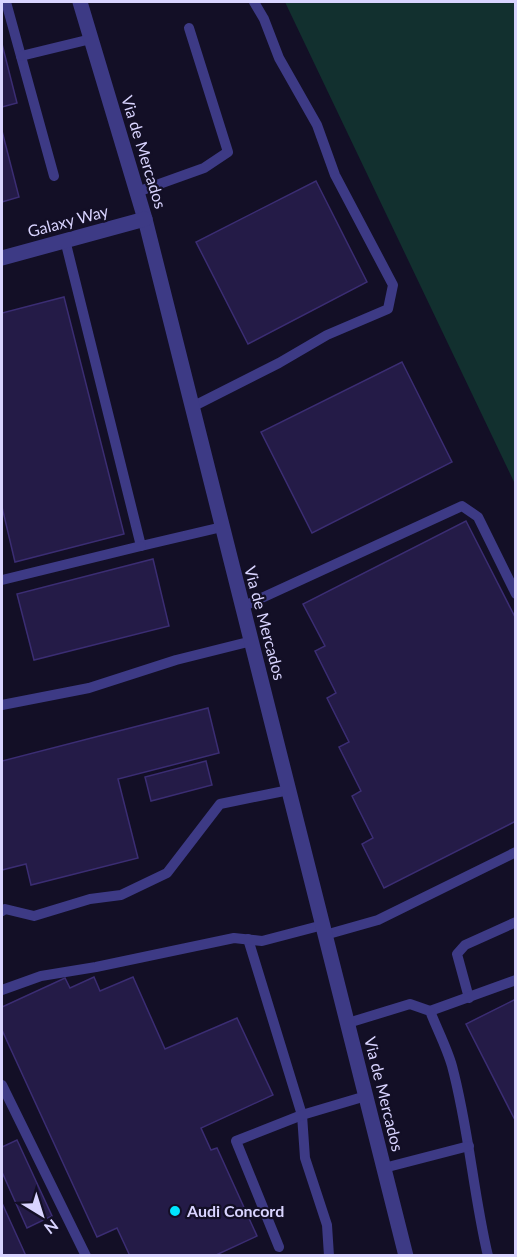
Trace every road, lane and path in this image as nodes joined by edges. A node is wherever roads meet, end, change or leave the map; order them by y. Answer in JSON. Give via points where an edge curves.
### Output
{"nodes":[{"id":1,"x":6,"y":2,"type":"edge"},
{"id":2,"x":80,"y":2,"type":"edge"},
{"id":3,"x":254,"y":2,"type":"edge"},
{"id":4,"x":189,"y":28,"type":"dead end"},
{"id":5,"x":92,"y":39,"type":"junction"},
{"id":6,"x":21,"y":56,"type":"junction"},
{"id":7,"x":54,"y":176,"type":"dead end"},
{"id":8,"x":137,"y":192,"type":"junction"},
{"id":9,"x":145,"y":219,"type":"junction"},
{"id":10,"x":65,"y":240,"type":"junction"},
{"id":11,"x":2,"y":258,"type":"edge"},
{"id":12,"x":192,"y":407,"type":"junction"},
{"id":13,"x":222,"y":527,"type":"junction"},
{"id":14,"x":141,"y":546,"type":"junction"},
{"id":15,"x":2,"y":580,"type":"edge"},
{"id":16,"x":516,"y":594,"type":"edge"},
{"id":17,"x":242,"y":607,"type":"junction"},
{"id":18,"x":252,"y":640,"type":"junction"},
{"id":19,"x":2,"y":705,"type":"edge"},
{"id":20,"x":289,"y":790,"type":"junction"},
{"id":21,"x":516,"y":852,"type":"edge"},
{"id":22,"x":2,"y":911,"type":"edge"},
{"id":23,"x":516,"y":922,"type":"edge"},
{"id":24,"x":324,"y":930,"type":"junction"},
{"id":25,"x":248,"y":939,"type":"junction"},
{"id":26,"x":516,"y":980,"type":"edge"},
{"id":27,"x":2,"y":990,"type":"edge"},
{"id":28,"x":469,"y":998,"type":"junction"},
{"id":29,"x":430,"y":1011,"type":"junction"},
{"id":30,"x":348,"y":1023,"type":"junction"},
{"id":31,"x":2,"y":1085,"type":"edge"},
{"id":32,"x":366,"y":1096,"type":"junction"},
{"id":33,"x":302,"y":1115,"type":"junction"},
{"id":34,"x":469,"y":1146,"type":"junction"},
{"id":35,"x":384,"y":1168,"type":"junction"},
{"id":36,"x":279,"y":1247,"type":"dead end"},
{"id":37,"x":403,"y":1255,"type":"edge"},
{"id":38,"x":86,"y":1256,"type":"edge"},
{"id":39,"x":329,"y":1256,"type":"edge"},
{"id":40,"x":488,"y":1256,"type":"edge"}],
"edges":[{"from":1,"to":6,"type":"lane"},
{"from":2,"to":5,"type":"street","name":"Via de Mercados"},
{"from":3,"to":12,"type":"lane","via":[[279,58],[317,125],[335,176],[393,285],[388,309],[327,335]]},
{"from":4,"to":8,"type":"lane","via":[[228,152],[204,168]]},
{"from":5,"to":6,"type":"lane"},
{"from":5,"to":8,"type":"street","name":"Via de Mercados"},
{"from":6,"to":7,"type":"lane"},
{"from":8,"to":9,"type":"street","name":"Via de Mercados"},
{"from":9,"to":10,"type":"street","name":"Galaxy Way"},
{"from":9,"to":12,"type":"street","name":"Via de Mercados"},
{"from":10,"to":11,"type":"street","name":"Galaxy Way"},
{"from":10,"to":14,"type":"lane"},
{"from":12,"to":13,"type":"street","name":"Via de Mercados"},
{"from":13,"to":14,"type":"lane"},
{"from":13,"to":17,"type":"street","name":"Via de Mercados"},
{"from":14,"to":15,"type":"lane"},
{"from":16,"to":17,"type":"lane","via":[[478,518],[462,506]]},
{"from":17,"to":18,"type":"street","name":"Via de Mercados"},
{"from":18,"to":19,"type":"lane","via":[[89,688]]},
{"from":18,"to":20,"type":"street","name":"Via de Mercados"},
{"from":20,"to":22,"type":"lane","via":[[220,804],[167,873],[121,895],[90,899],[34,916]]},
{"from":20,"to":24,"type":"street","name":"Via de Mercados"},
{"from":21,"to":24,"type":"lane","via":[[378,920]]},
{"from":23,"to":28,"type":"lane","via":[[465,945],[456,954]]},
{"from":24,"to":25,"type":"lane","via":[[262,941]]},
{"from":24,"to":30,"type":"street","name":"Via de Mercados"},
{"from":25,"to":27,"type":"lane","via":[[234,938],[42,976]]},
{"from":25,"to":33,"type":"lane"},
{"from":26,"to":28,"type":"lane"},
{"from":28,"to":29,"type":"lane"},
{"from":29,"to":30,"type":"lane","via":[[410,1004]]},
{"from":29,"to":34,"type":"lane","via":[[452,1065]]},
{"from":30,"to":32,"type":"street","name":"Via de Mercados"},
{"from":31,"to":38,"type":"lane"},
{"from":32,"to":33,"type":"lane"},
{"from":32,"to":35,"type":"street","name":"Via de Mercados"},
{"from":33,"to":36,"type":"lane","via":[[236,1141]]},
{"from":33,"to":39,"type":"lane","via":[[305,1158],[327,1225]]},
{"from":34,"to":35,"type":"lane"},
{"from":34,"to":40,"type":"lane"},
{"from":35,"to":37,"type":"street","name":"Via de Mercados"}]}
